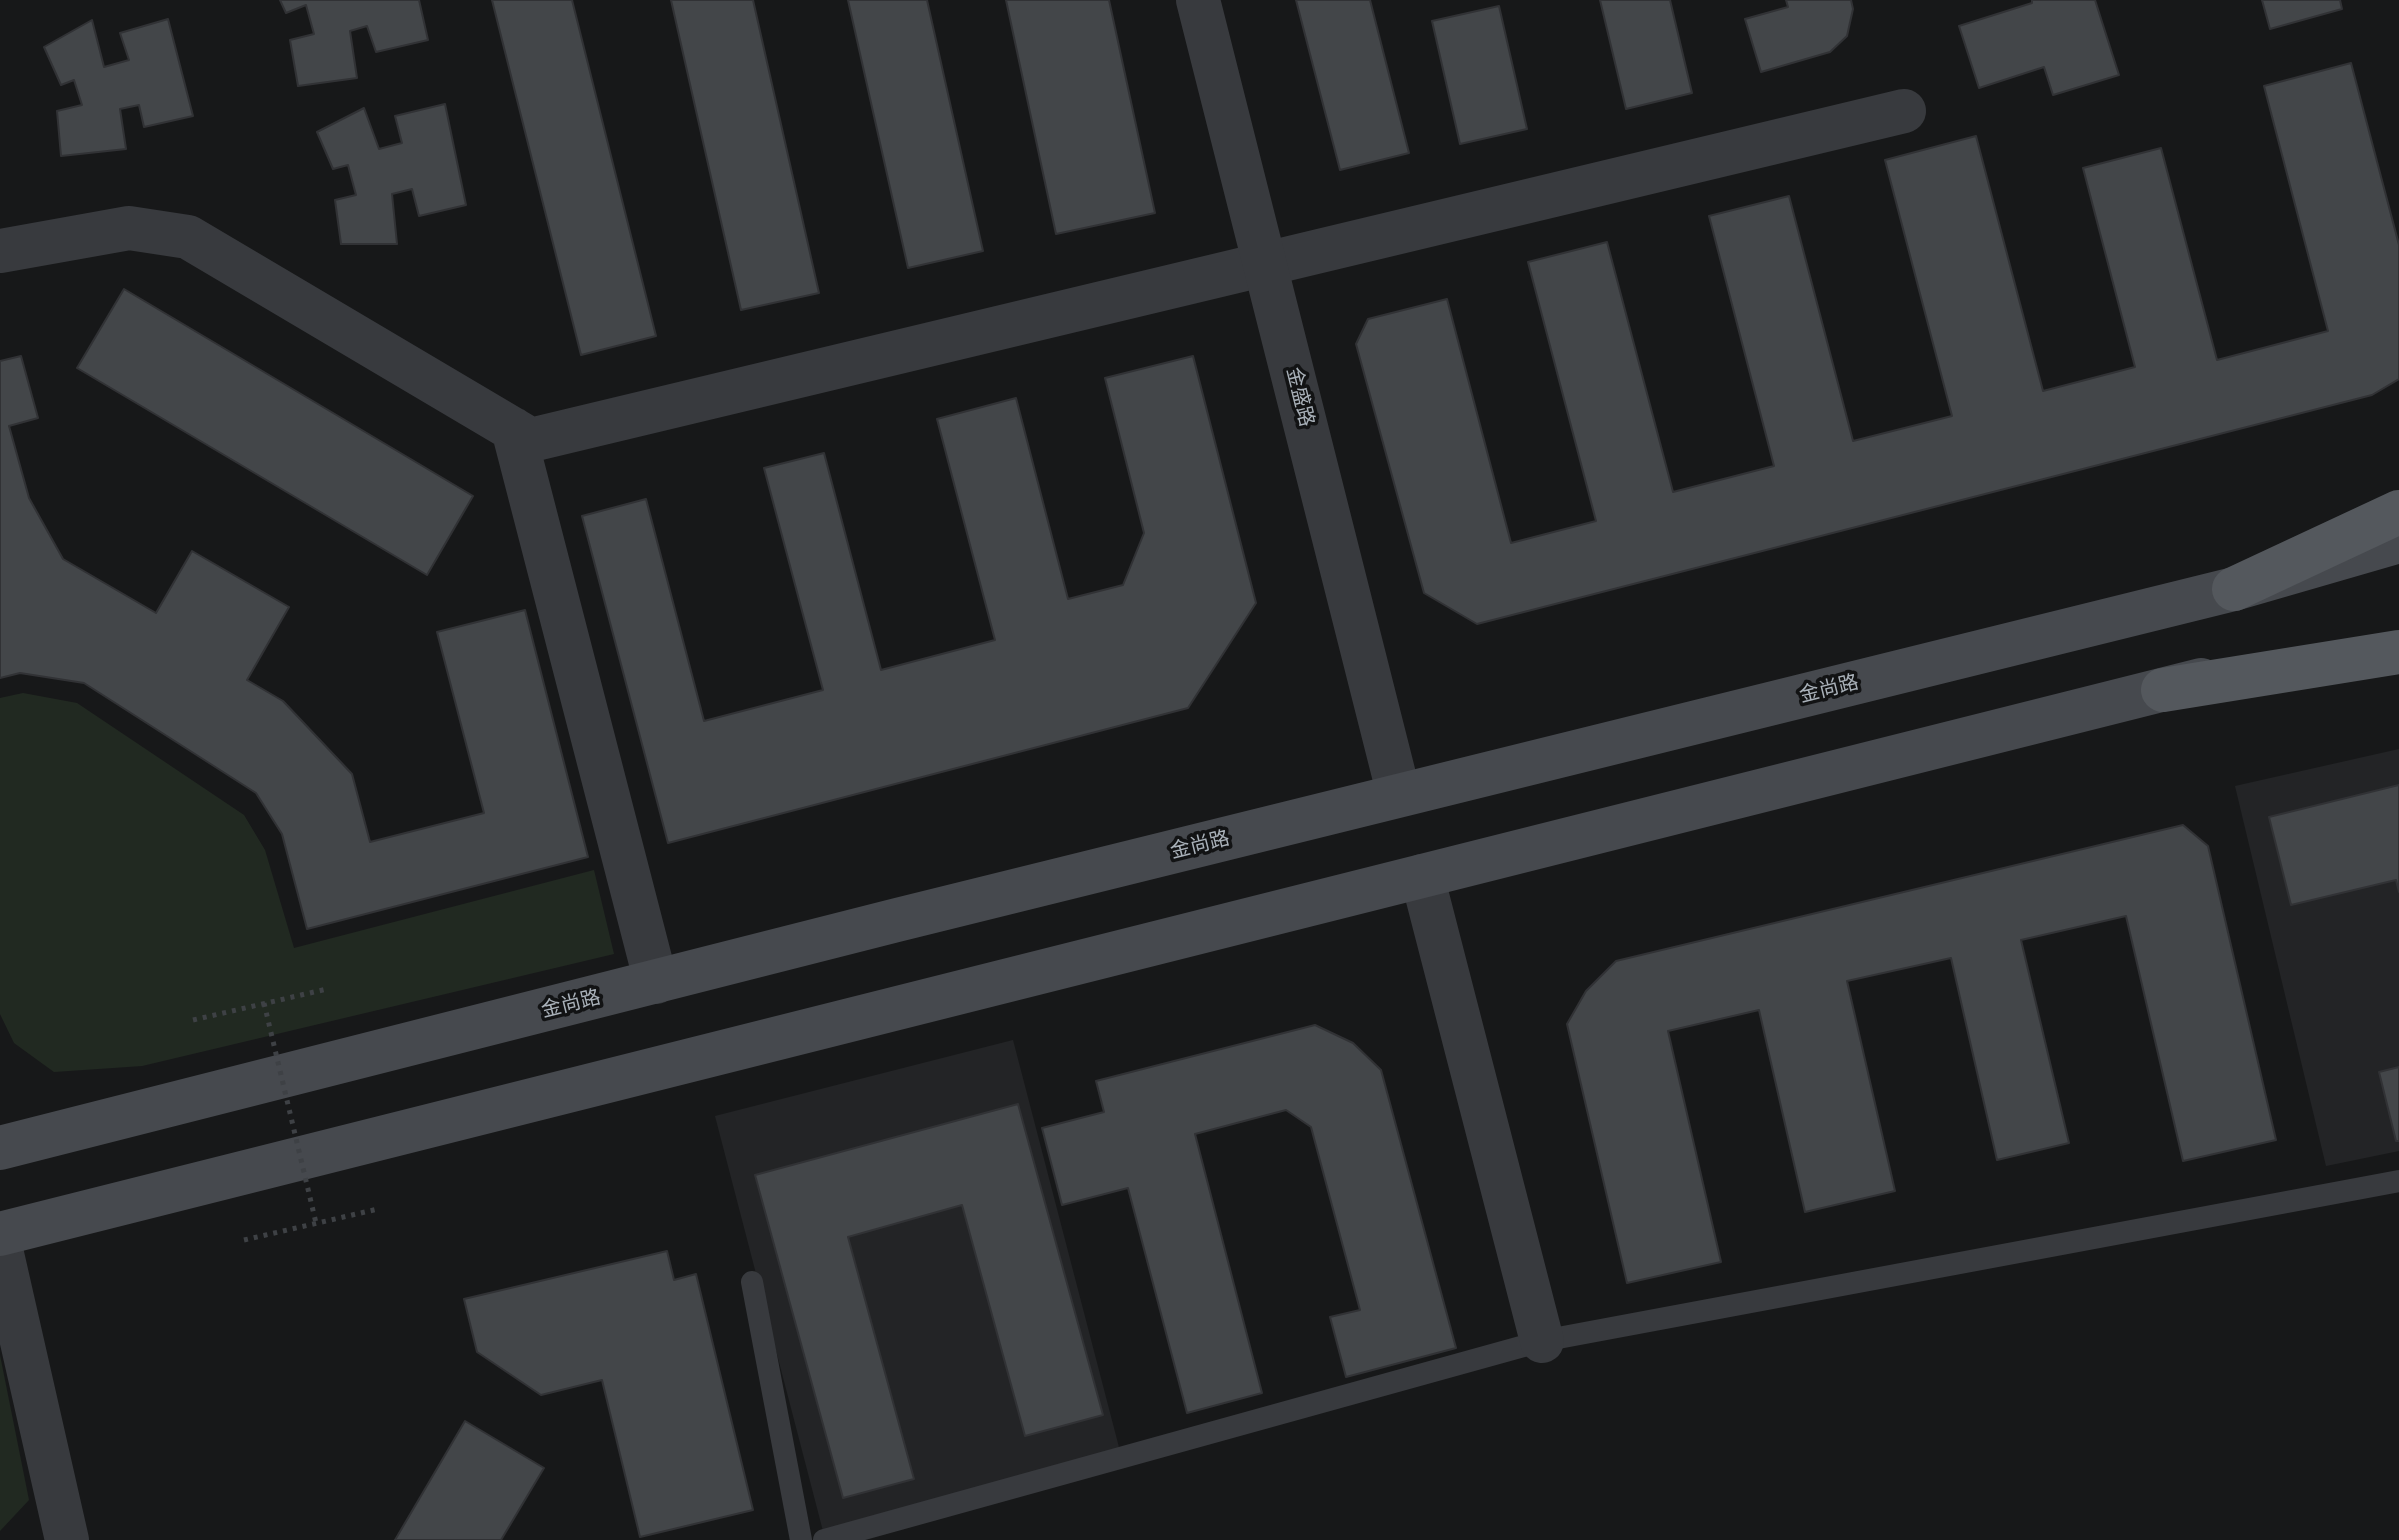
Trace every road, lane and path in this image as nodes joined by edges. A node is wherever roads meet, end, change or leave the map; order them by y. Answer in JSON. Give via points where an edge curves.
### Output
{"nodes":[{"id":1,"x":1198,"y":0,"type":"edge"},
{"id":2,"x":1904,"y":111,"type":"dead end"},
{"id":3,"x":0,"y":251,"type":"edge"},
{"id":4,"x":1266,"y":264,"type":"junction"},
{"id":5,"x":513,"y":429,"type":"junction"},
{"id":6,"x":2399,"y":512,"type":"edge"},
{"id":7,"x":2399,"y":541,"type":"edge"},
{"id":8,"x":2234,"y":589,"type":"junction"},
{"id":9,"x":2399,"y":631,"type":"edge"},
{"id":10,"x":2399,"y":652,"type":"edge"},
{"id":11,"x":2163,"y":690,"type":"junction"},
{"id":12,"x":1399,"y":795,"type":"junction"},
{"id":13,"x":1422,"y":876,"type":"junction"},
{"id":14,"x":656,"y":982,"type":"junction"},
{"id":15,"x":327,"y":989,"type":"dead end"},
{"id":16,"x":264,"y":1003,"type":"junction"},
{"id":17,"x":193,"y":1020,"type":"dead end"},
{"id":18,"x":0,"y":1148,"type":"edge"},
{"id":19,"x":2399,"y":1181,"type":"edge"},
{"id":20,"x":378,"y":1209,"type":"dead end"},
{"id":21,"x":316,"y":1223,"type":"junction"},
{"id":22,"x":0,"y":1234,"type":"edge"},
{"id":23,"x":244,"y":1240,"type":"dead end"},
{"id":24,"x":0,"y":1245,"type":"edge"},
{"id":25,"x":752,"y":1282,"type":"dead end"},
{"id":26,"x":1542,"y":1341,"type":"junction"},
{"id":27,"x":852,"y":1536,"type":"edge"},
{"id":28,"x":67,"y":1540,"type":"edge"},
{"id":29,"x":801,"y":1540,"type":"edge"},
{"id":30,"x":824,"y":1540,"type":"edge"}],
"edges":[{"from":1,"to":4,"type":"street","name":"金盛路"},
{"from":2,"to":4,"type":"street"},
{"from":3,"to":5,"type":"street","via":[[129,228],[188,237]]},
{"from":4,"to":5,"type":"street","via":[[531,440]]},
{"from":4,"to":12,"type":"street","name":"金盛路"},
{"from":5,"to":14,"type":"street"},
{"from":6,"to":8,"type":"main road"},
{"from":7,"to":8,"type":"main road","name":"金尚路"},
{"from":8,"to":12,"type":"main road","name":"金尚路"},
{"from":9,"to":11,"type":"main road"},
{"from":10,"to":11,"type":"main road"},
{"from":11,"to":13,"type":"main road"},
{"from":12,"to":14,"type":"main road","name":"金尚路"},
{"from":13,"to":22,"type":"main road"},
{"from":13,"to":26,"type":"street"},
{"from":14,"to":18,"type":"main road","name":"金尚路"},
{"from":15,"to":16,"type":"path"},
{"from":16,"to":17,"type":"path"},
{"from":16,"to":21,"type":"path","bridge":true},
{"from":19,"to":26,"type":"lane"},
{"from":20,"to":21,"type":"path"},
{"from":21,"to":23,"type":"path"},
{"from":24,"to":28,"type":"street"},
{"from":25,"to":29,"type":"lane"},
{"from":26,"to":27,"type":"lane"},
{"from":27,"to":30,"type":"lane"}]}
